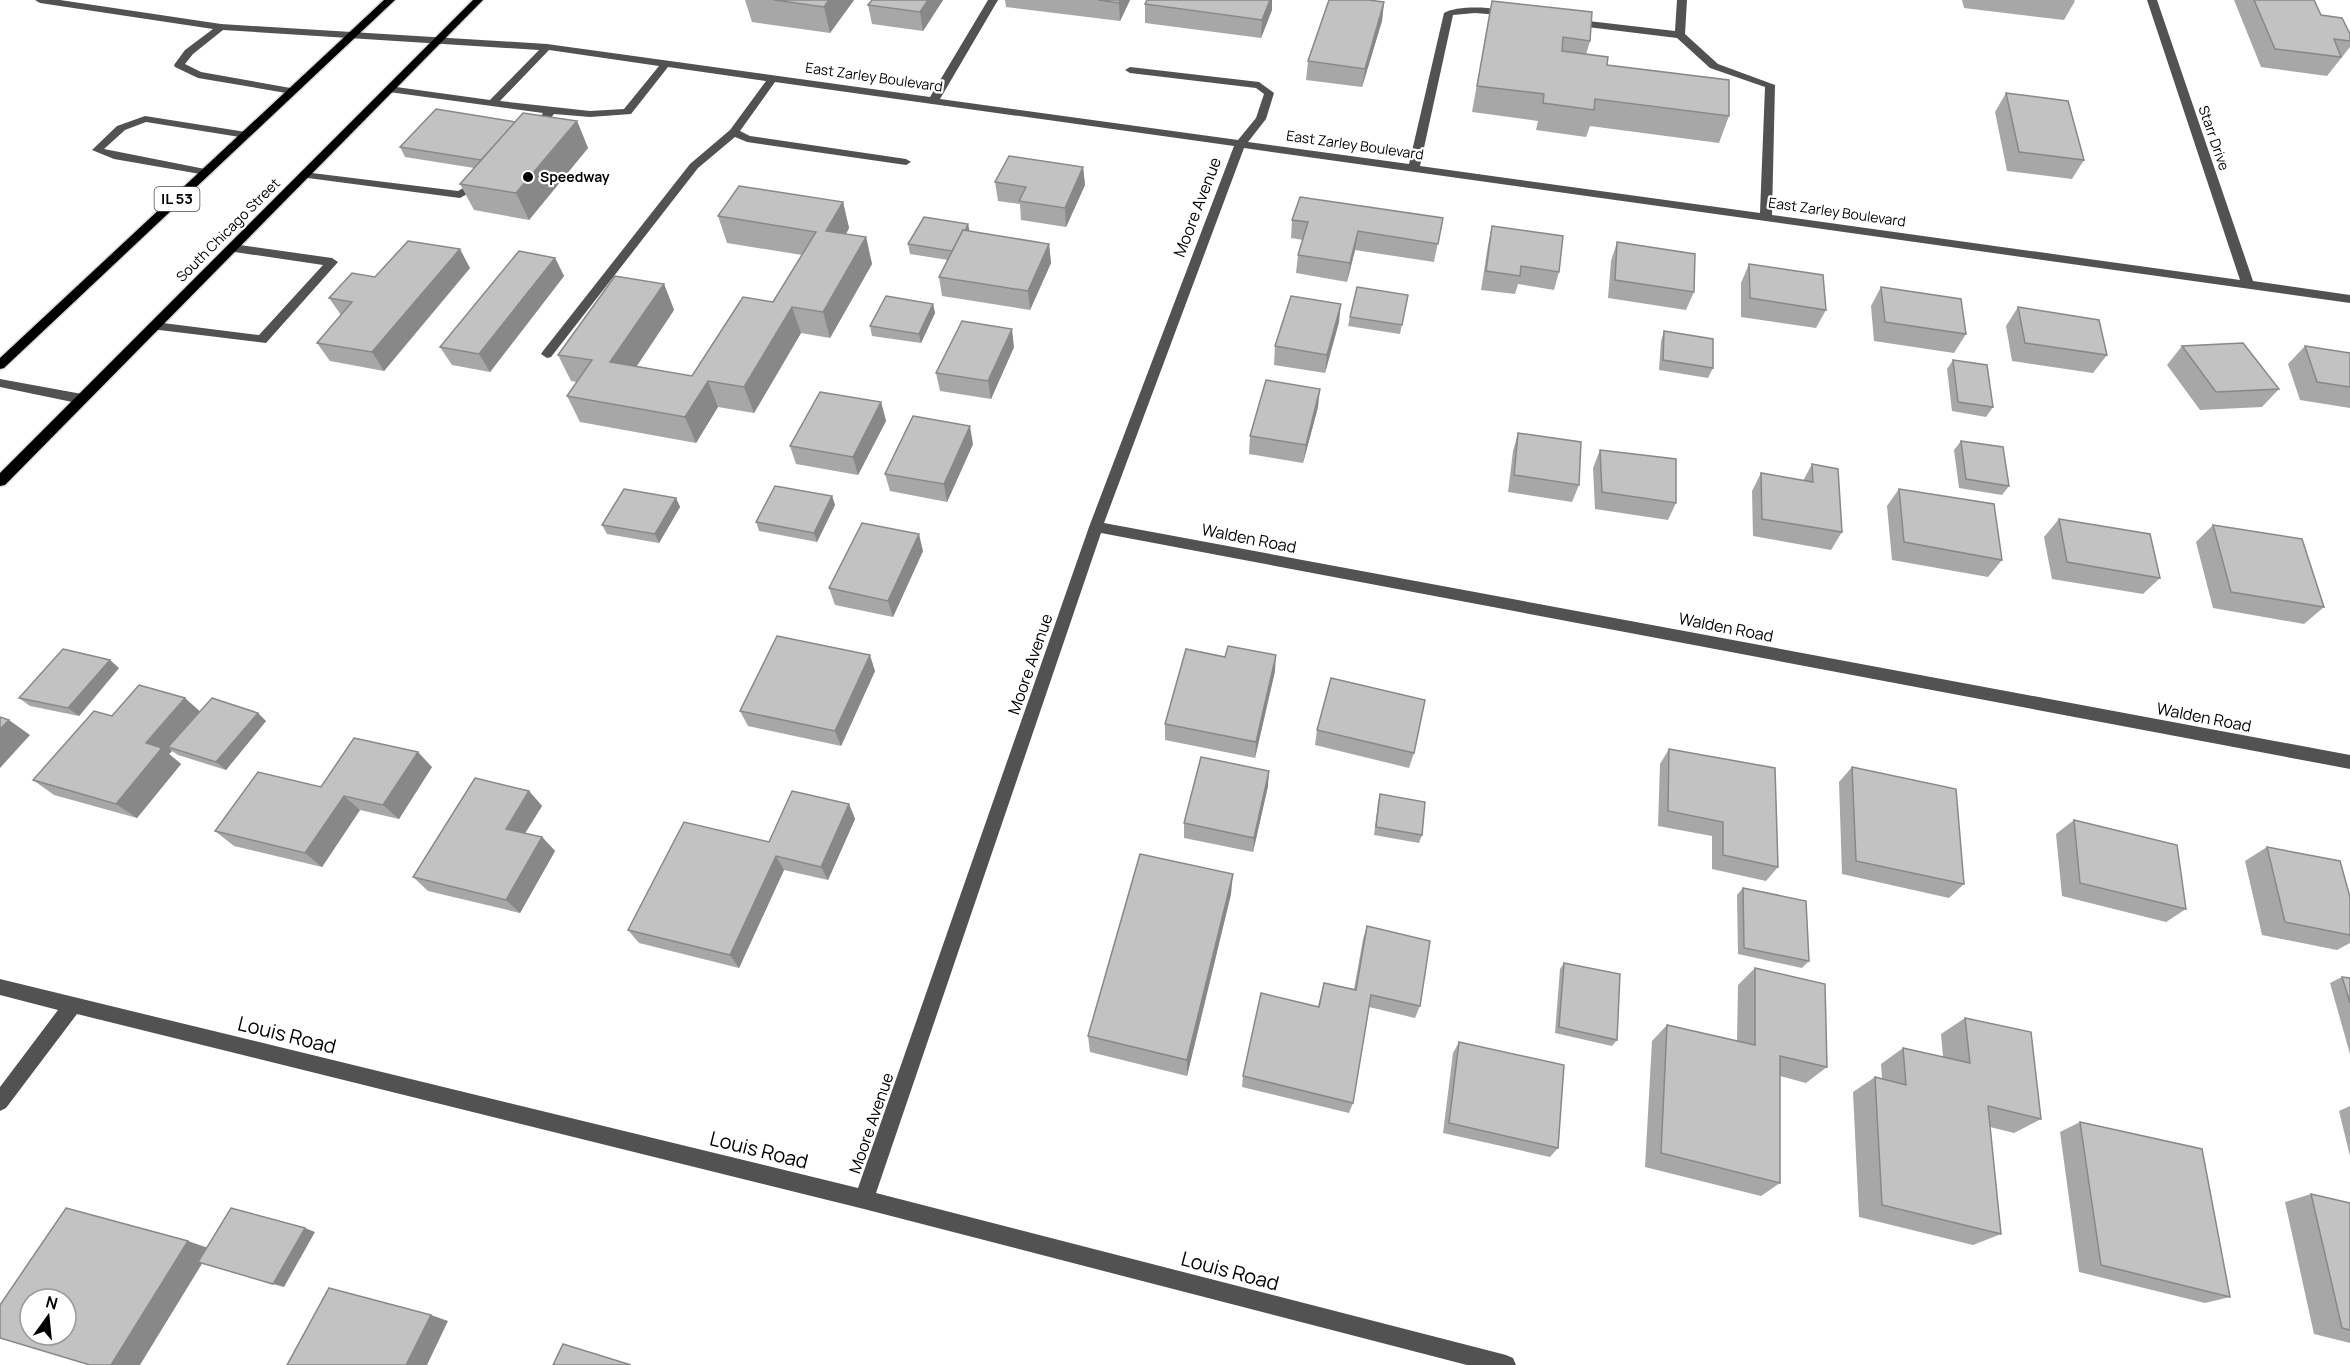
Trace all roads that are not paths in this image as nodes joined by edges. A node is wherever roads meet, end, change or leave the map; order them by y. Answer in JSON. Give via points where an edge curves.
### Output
{"nodes":[{"id":1,"x":40,"y":0,"type":"edge"},
{"id":2,"x":390,"y":0,"type":"edge"},
{"id":3,"x":478,"y":0,"type":"edge"},
{"id":4,"x":993,"y":0,"type":"edge"},
{"id":5,"x":1682,"y":0,"type":"edge"},
{"id":6,"x":2151,"y":0,"type":"edge"},
{"id":7,"x":1521,"y":15,"type":"edge"},
{"id":8,"x":1555,"y":20,"type":"edge"},
{"id":9,"x":221,"y":27,"type":"junction"},
{"id":10,"x":355,"y":33,"type":"junction"},
{"id":11,"x":1680,"y":35,"type":"junction"},
{"id":12,"x":438,"y":39,"type":"junction"},
{"id":13,"x":547,"y":47,"type":"junction"},
{"id":14,"x":666,"y":63,"type":"junction"},
{"id":15,"x":1130,"y":70,"type":"dead end"},
{"id":16,"x":773,"y":78,"type":"junction"},
{"id":17,"x":389,"y":89,"type":"junction"},
{"id":18,"x":292,"y":91,"type":"junction"},
{"id":19,"x":933,"y":101,"type":"junction"},
{"id":20,"x":492,"y":103,"type":"junction"},
{"id":21,"x":551,"y":111,"type":"junction"},
{"id":22,"x":734,"y":132,"type":"junction"},
{"id":23,"x":246,"y":135,"type":"junction"},
{"id":24,"x":526,"y":141,"type":"edge"},
{"id":25,"x":1239,"y":144,"type":"junction"},
{"id":26,"x":906,"y":162,"type":"dead end"},
{"id":27,"x":1414,"y":168,"type":"junction"},
{"id":28,"x":206,"y":172,"type":"junction"},
{"id":29,"x":492,"y":174,"type":"edge"},
{"id":30,"x":304,"y":175,"type":"junction"},
{"id":31,"x":1766,"y":218,"type":"junction"},
{"id":32,"x":232,"y":248,"type":"junction"},
{"id":33,"x":2248,"y":285,"type":"junction"},
{"id":34,"x":2350,"y":299,"type":"edge"},
{"id":35,"x":155,"y":326,"type":"junction"},
{"id":36,"x":547,"y":354,"type":"dead end"},
{"id":37,"x":0,"y":365,"type":"edge"},
{"id":38,"x":0,"y":383,"type":"edge"},
{"id":39,"x":82,"y":399,"type":"junction"},
{"id":40,"x":0,"y":481,"type":"edge"},
{"id":41,"x":1096,"y":527,"type":"junction"},
{"id":42,"x":2350,"y":762,"type":"edge"},
{"id":43,"x":0,"y":987,"type":"edge"},
{"id":44,"x":72,"y":1006,"type":"junction"},
{"id":45,"x":0,"y":1102,"type":"edge"},
{"id":46,"x":864,"y":1199,"type":"junction"},
{"id":47,"x":1506,"y":1365,"type":"edge"}],
"edges":[{"from":1,"to":9,"type":"street","name":"East Zarley Boulevard"},
{"from":2,"to":10,"type":"main road","number":"IL 53"},
{"from":3,"to":12,"type":"main road","name":"South Chicago Street"},
{"from":4,"to":19,"type":"street"},
{"from":5,"to":11,"type":"street"},
{"from":6,"to":33,"type":"street","name":"Starr Drive"},
{"from":7,"to":27,"type":"street","via":[[1475,10],[1449,13]]},
{"from":8,"to":11,"type":"street"},
{"from":9,"to":10,"type":"street","name":"East Zarley Boulevard"},
{"from":9,"to":18,"type":"street","via":[[189,52],[180,65],[198,75]]},
{"from":10,"to":12,"type":"street","name":"East Zarley Boulevard"},
{"from":10,"to":18,"type":"main road","number":"IL 53"},
{"from":11,"to":31,"type":"street","via":[[1714,66],[1770,85]]},
{"from":12,"to":13,"type":"street","name":"East Zarley Boulevard"},
{"from":12,"to":17,"type":"main road","name":"South Chicago Street"},
{"from":13,"to":14,"type":"street","name":"East Zarley Boulevard"},
{"from":13,"to":20,"type":"street"},
{"from":14,"to":16,"type":"street","name":"East Zarley Boulevard"},
{"from":14,"to":21,"type":"street","via":[[627,112]]},
{"from":15,"to":25,"type":"street","via":[[1259,85],[1269,93],[1261,119]]},
{"from":16,"to":19,"type":"street","name":"East Zarley Boulevard"},
{"from":16,"to":22,"type":"street"},
{"from":17,"to":20,"type":"street"},
{"from":17,"to":30,"type":"main road","name":"South Chicago Street"},
{"from":18,"to":23,"type":"main road","number":"IL 53"},
{"from":19,"to":25,"type":"street","name":"East Zarley Boulevard"},
{"from":20,"to":21,"type":"street"},
{"from":21,"to":24,"type":"street"},
{"from":22,"to":26,"type":"street","via":[[747,139]]},
{"from":22,"to":36,"type":"street","via":[[694,166]]},
{"from":23,"to":28,"type":"main road","number":"IL 53"},
{"from":23,"to":28,"type":"street","via":[[145,119],[121,128],[97,150]]},
{"from":25,"to":27,"type":"street","name":"East Zarley Boulevard"},
{"from":25,"to":41,"type":"street","name":"Moore Avenue"},
{"from":27,"to":31,"type":"street","name":"East Zarley Boulevard"},
{"from":28,"to":37,"type":"main road","number":"IL 53"},
{"from":29,"to":30,"type":"street","via":[[460,195]]},
{"from":30,"to":32,"type":"main road","name":"South Chicago Street"},
{"from":31,"to":33,"type":"street","name":"East Zarley Boulevard"},
{"from":32,"to":35,"type":"main road","name":"South Chicago Street"},
{"from":32,"to":35,"type":"street","via":[[332,262],[262,340]]},
{"from":33,"to":34,"type":"street","name":"East Zarley Boulevard"},
{"from":35,"to":39,"type":"main road","name":"South Chicago Street"},
{"from":38,"to":39,"type":"street"},
{"from":39,"to":40,"type":"main road","name":"South Chicago Street"},
{"from":41,"to":42,"type":"street","name":"Walden Road"},
{"from":41,"to":46,"type":"street","name":"Moore Avenue"},
{"from":43,"to":44,"type":"street","name":"Louis Road"},
{"from":44,"to":45,"type":"street"},
{"from":44,"to":46,"type":"street","name":"Louis Road"},
{"from":46,"to":47,"type":"street","name":"Louis Road"}]}
